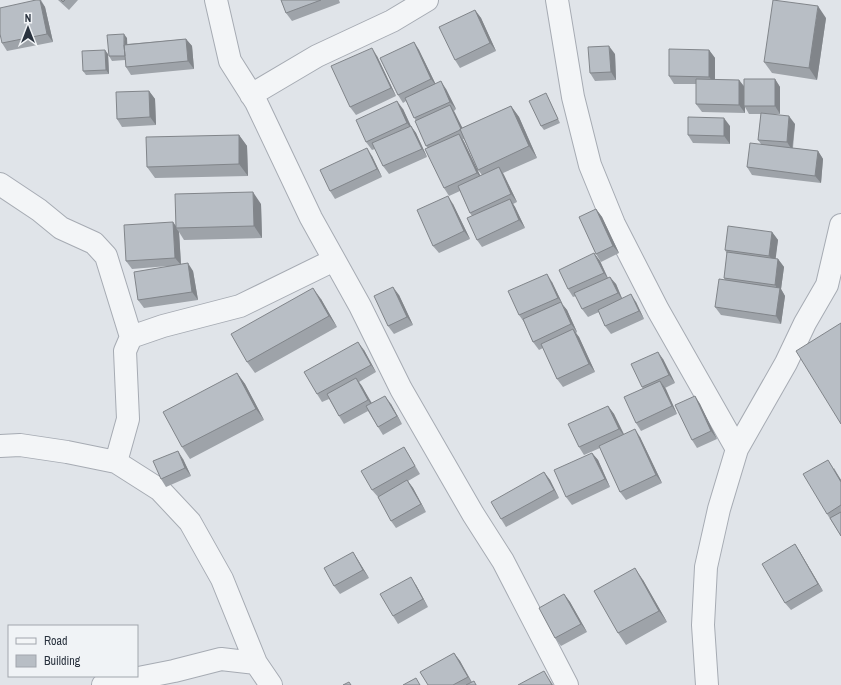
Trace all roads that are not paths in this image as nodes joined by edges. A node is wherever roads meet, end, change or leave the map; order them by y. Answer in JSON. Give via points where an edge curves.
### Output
{"nodes":[{"id":1,"x":216,"y":0,"type":"edge"},
{"id":2,"x":427,"y":0,"type":"edge"},
{"id":3,"x":558,"y":0,"type":"edge"},
{"id":4,"x":251,"y":95,"type":"junction"},
{"id":5,"x":0,"y":184,"type":"edge"},
{"id":6,"x":841,"y":225,"type":"edge"},
{"id":7,"x":334,"y":260,"type":"junction"},
{"id":8,"x":834,"y":284,"type":"edge"},
{"id":9,"x":131,"y":336,"type":"junction"},
{"id":10,"x":0,"y":446,"type":"edge"},
{"id":11,"x":737,"y":449,"type":"junction"},
{"id":12,"x":116,"y":462,"type":"junction"},
{"id":13,"x":256,"y":662,"type":"junction"},
{"id":14,"x":103,"y":685,"type":"edge"},
{"id":15,"x":271,"y":685,"type":"edge"},
{"id":16,"x":567,"y":685,"type":"edge"},
{"id":17,"x":707,"y":685,"type":"edge"}],
"edges":[{"from":1,"to":4,"type":"street","via":[[230,60]]},
{"from":2,"to":4,"type":"street","via":[[392,21],[317,56]]},
{"from":3,"to":11,"type":"street","via":[[574,97],[590,165],[614,224],[658,310]]},
{"from":4,"to":7,"type":"street"},
{"from":5,"to":9,"type":"street","via":[[61,228],[94,243],[106,256]]},
{"from":6,"to":8,"type":"street"},
{"from":7,"to":9,"type":"street","via":[[240,306]]},
{"from":7,"to":16,"type":"street","via":[[401,389],[503,561]]},
{"from":8,"to":11,"type":"street","via":[[806,323]]},
{"from":9,"to":12,"type":"street","via":[[125,351],[128,419]]},
{"from":10,"to":12,"type":"street","via":[[20,445]]},
{"from":11,"to":17,"type":"street","via":[[719,509],[706,567],[703,625]]},
{"from":12,"to":13,"type":"street","via":[[160,490],[190,522],[222,579]]},
{"from":13,"to":14,"type":"street","via":[[221,659]]},
{"from":13,"to":15,"type":"street"}]}
